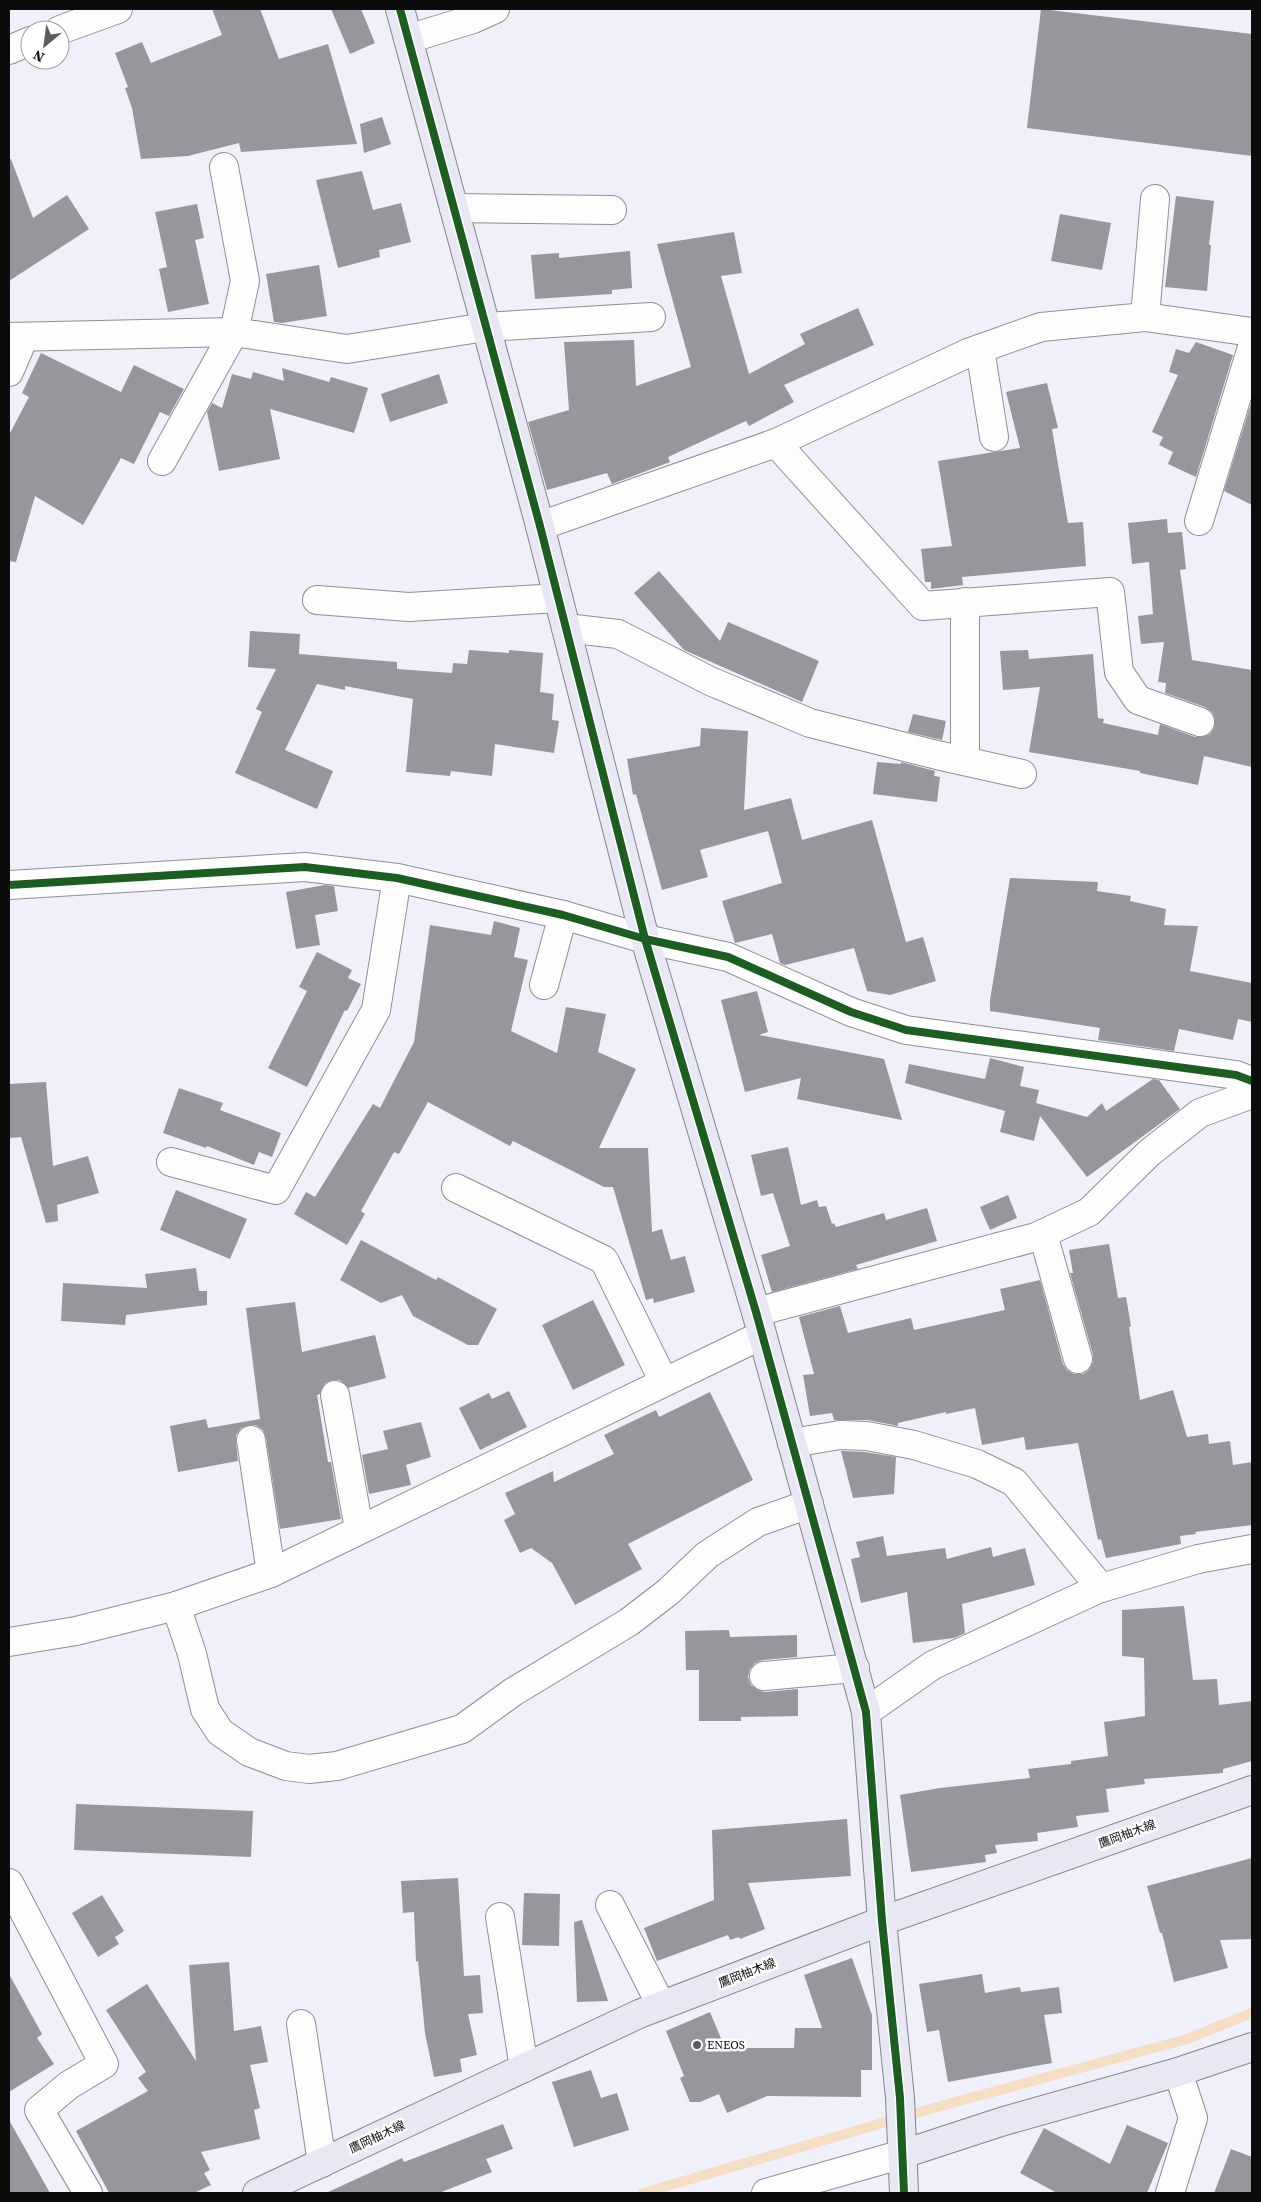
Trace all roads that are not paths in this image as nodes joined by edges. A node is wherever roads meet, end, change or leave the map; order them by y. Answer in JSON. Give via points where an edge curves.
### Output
{"nodes":[{"id":1,"x":118,"y":9,"type":"edge"},
{"id":2,"x":400,"y":9,"type":"edge"},
{"id":3,"x":495,"y":9,"type":"edge"},
{"id":4,"x":70,"y":26,"type":"edge"},
{"id":5,"x":408,"y":39,"type":"junction"},
{"id":6,"x":224,"y":167,"type":"dead end"},
{"id":7,"x":1156,"y":199,"type":"dead end"},
{"id":8,"x":454,"y":208,"type":"junction"},
{"id":9,"x":612,"y":210,"type":"dead end"},
{"id":10,"x":651,"y":317,"type":"dead end"},
{"id":11,"x":1145,"y":317,"type":"junction"},
{"id":12,"x":485,"y":327,"type":"junction"},
{"id":13,"x":234,"y":332,"type":"junction"},
{"id":14,"x":1252,"y":332,"type":"edge"},
{"id":15,"x":16,"y":337,"type":"edge"},
{"id":16,"x":1252,"y":347,"type":"edge"},
{"id":17,"x":980,"y":349,"type":"junction"},
{"id":18,"x":9,"y":372,"type":"edge"},
{"id":19,"x":994,"y":437,"type":"dead end"},
{"id":20,"x":776,"y":442,"type":"junction"},
{"id":21,"x":162,"y":461,"type":"dead end"},
{"id":22,"x":1199,"y":521,"type":"dead end"},
{"id":23,"x":540,"y":526,"type":"junction"},
{"id":24,"x":558,"y":598,"type":"junction"},
{"id":25,"x":317,"y":600,"type":"dead end"},
{"id":26,"x":965,"y":602,"type":"junction"},
{"id":27,"x":566,"y":628,"type":"junction"},
{"id":28,"x":1200,"y":722,"type":"dead end"},
{"id":29,"x":965,"y":761,"type":"junction"},
{"id":30,"x":1022,"y":774,"type":"dead end"},
{"id":31,"x":397,"y":878,"type":"junction"},
{"id":32,"x":9,"y":885,"type":"edge"},
{"id":33,"x":563,"y":916,"type":"junction"},
{"id":34,"x":645,"y":939,"type":"junction"},
{"id":35,"x":544,"y":985,"type":"dead end"},
{"id":36,"x":1252,"y":1081,"type":"edge"},
{"id":37,"x":1252,"y":1094,"type":"edge"},
{"id":38,"x":171,"y":1162,"type":"dead end"},
{"id":39,"x":456,"y":1188,"type":"dead end"},
{"id":40,"x":1043,"y":1234,"type":"junction"},
{"id":41,"x":759,"y":1324,"type":"junction"},
{"id":42,"x":1078,"y":1359,"type":"dead end"},
{"id":43,"x":664,"y":1382,"type":"junction"},
{"id":44,"x":335,"y":1395,"type":"dead end"},
{"id":45,"x":251,"y":1440,"type":"dead end"},
{"id":46,"x":792,"y":1443,"type":"junction"},
{"id":47,"x":808,"y":1504,"type":"junction"},
{"id":48,"x":359,"y":1529,"type":"junction"},
{"id":49,"x":1252,"y":1550,"type":"edge"},
{"id":50,"x":271,"y":1573,"type":"junction"},
{"id":51,"x":1101,"y":1588,"type":"junction"},
{"id":52,"x":176,"y":1606,"type":"junction"},
{"id":53,"x":9,"y":1642,"type":"edge"},
{"id":54,"x":854,"y":1668,"type":"junction"},
{"id":55,"x":764,"y":1676,"type":"dead end"},
{"id":56,"x":866,"y":1712,"type":"junction"},
{"id":57,"x":1252,"y":1790,"type":"edge"},
{"id":58,"x":9,"y":1883,"type":"edge"},
{"id":59,"x":610,"y":1905,"type":"dead end"},
{"id":60,"x":500,"y":1917,"type":"dead end"},
{"id":61,"x":882,"y":1921,"type":"junction"},
{"id":62,"x":661,"y":2005,"type":"junction"},
{"id":63,"x":300,"y":2024,"type":"dead end"},
{"id":64,"x":1252,"y":2047,"type":"edge"},
{"id":65,"x":524,"y":2068,"type":"junction"},
{"id":66,"x":1178,"y":2072,"type":"junction"},
{"id":67,"x":903,"y":2148,"type":"junction"},
{"id":68,"x":322,"y":2163,"type":"junction"},
{"id":69,"x":88,"y":2193,"type":"edge"},
{"id":70,"x":256,"y":2193,"type":"edge"},
{"id":71,"x":766,"y":2193,"type":"edge"},
{"id":72,"x":904,"y":2193,"type":"edge"},
{"id":73,"x":1170,"y":2193,"type":"edge"}],
"edges":[{"from":1,"to":4,"type":"street"},
{"from":2,"to":5,"type":"street"},
{"from":3,"to":5,"type":"street"},
{"from":5,"to":8,"type":"street"},
{"from":6,"to":13,"type":"street","via":[[245,281]]},
{"from":7,"to":11,"type":"street"},
{"from":8,"to":9,"type":"street"},
{"from":8,"to":12,"type":"street"},
{"from":10,"to":12,"type":"street"},
{"from":11,"to":14,"type":"street"},
{"from":11,"to":17,"type":"street","via":[[1041,326]]},
{"from":12,"to":13,"type":"street","via":[[347,349]]},
{"from":12,"to":23,"type":"street"},
{"from":13,"to":15,"type":"street"},
{"from":13,"to":21,"type":"street"},
{"from":15,"to":18,"type":"street"},
{"from":16,"to":22,"type":"street"},
{"from":17,"to":19,"type":"street"},
{"from":17,"to":20,"type":"street"},
{"from":20,"to":23,"type":"street"},
{"from":20,"to":26,"type":"street","via":[[923,606]]},
{"from":23,"to":24,"type":"street"},
{"from":24,"to":25,"type":"street","via":[[409,607]]},
{"from":24,"to":27,"type":"street"},
{"from":26,"to":28,"type":"street","via":[[1110,592],[1119,672],[1138,700]]},
{"from":26,"to":29,"type":"street"},
{"from":27,"to":29,"type":"street","via":[[618,634],[710,681],[810,723]]},
{"from":27,"to":34,"type":"street"},
{"from":29,"to":30,"type":"street"},
{"from":31,"to":32,"type":"street","via":[[306,867]]},
{"from":31,"to":33,"type":"street"},
{"from":31,"to":38,"type":"street","via":[[376,1010],[276,1190]]},
{"from":33,"to":34,"type":"street"},
{"from":33,"to":35,"type":"street"},
{"from":34,"to":36,"type":"street","via":[[728,957],[851,1012],[906,1030],[1236,1075]]},
{"from":34,"to":41,"type":"street"},
{"from":37,"to":40,"type":"street","via":[[1200,1113],[1149,1153],[1089,1212]]},
{"from":39,"to":43,"type":"street","via":[[604,1260]]},
{"from":40,"to":41,"type":"street"},
{"from":40,"to":42,"type":"street"},
{"from":41,"to":43,"type":"street"},
{"from":41,"to":46,"type":"street"},
{"from":43,"to":48,"type":"street"},
{"from":44,"to":48,"type":"street"},
{"from":45,"to":50,"type":"street"},
{"from":46,"to":47,"type":"street"},
{"from":46,"to":51,"type":"street","via":[[840,1435],[867,1436],[914,1445],[977,1464],[1014,1482]]},
{"from":47,"to":52,"type":"street","via":[[758,1522],[707,1555],[668,1592],[628,1622],[513,1692],[462,1729],[337,1766],[308,1769],[286,1766],[249,1752],[220,1732],[205,1709]]},
{"from":47,"to":54,"type":"street"},
{"from":48,"to":50,"type":"street"},
{"from":49,"to":51,"type":"street","via":[[1198,1559]]},
{"from":50,"to":52,"type":"street"},
{"from":51,"to":56,"type":"street","via":[[933,1665]]},
{"from":52,"to":53,"type":"street","via":[[76,1631]]},
{"from":54,"to":55,"type":"street"},
{"from":54,"to":56,"type":"street"},
{"from":56,"to":61,"type":"street"},
{"from":57,"to":61,"type":"street","name":"鷹岡柚木線"},
{"from":58,"to":69,"type":"street","via":[[104,2064],[69,2085],[39,2110]]},
{"from":59,"to":62,"type":"street"},
{"from":60,"to":65,"type":"street"},
{"from":61,"to":62,"type":"street","name":"鷹岡柚木線"},
{"from":61,"to":67,"type":"street"},
{"from":62,"to":65,"type":"street","name":"鷹岡柚木線"},
{"from":63,"to":68,"type":"street"},
{"from":64,"to":66,"type":"street"},
{"from":65,"to":68,"type":"street","name":"鷹岡柚木線"},
{"from":66,"to":67,"type":"street"},
{"from":66,"to":73,"type":"street","via":[[1193,2118]]},
{"from":67,"to":71,"type":"street"},
{"from":67,"to":72,"type":"street"},
{"from":68,"to":70,"type":"street","name":"鷹岡柚木線"}]}
